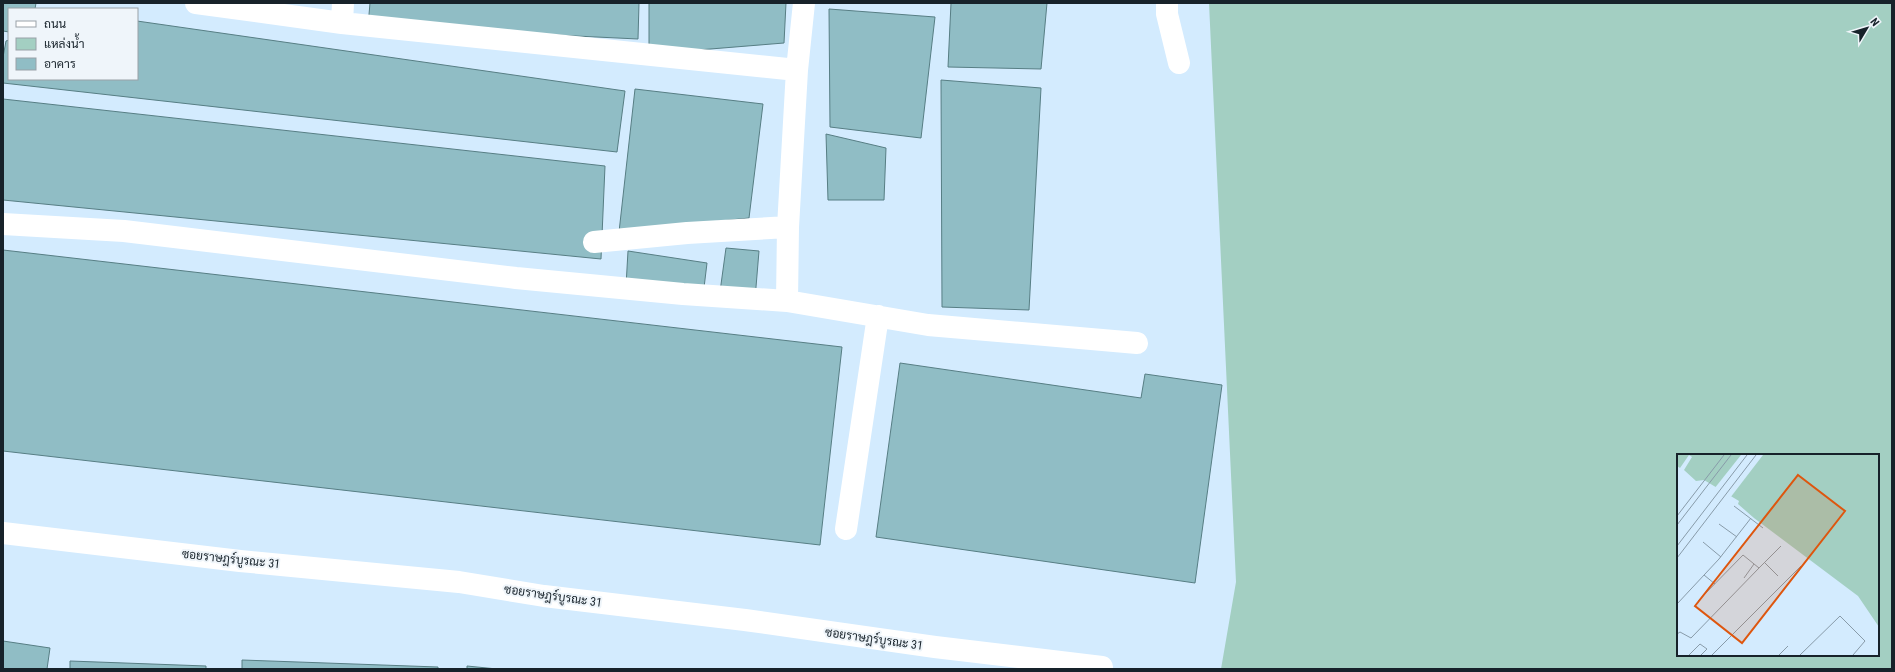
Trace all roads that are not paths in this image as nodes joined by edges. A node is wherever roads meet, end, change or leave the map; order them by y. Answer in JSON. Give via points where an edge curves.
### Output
{"nodes":[{"id":1,"x":196,"y":3,"type":"edge"},
{"id":2,"x":804,"y":3,"type":"edge"},
{"id":3,"x":1167,"y":3,"type":"edge"},
{"id":4,"x":342,"y":13,"type":"edge"},
{"id":5,"x":1179,"y":63,"type":"dead end"},
{"id":6,"x":797,"y":70,"type":"junction"},
{"id":7,"x":3,"y":224,"type":"edge"},
{"id":8,"x":788,"y":227,"type":"junction"},
{"id":9,"x":594,"y":242,"type":"dead end"},
{"id":10,"x":787,"y":301,"type":"junction"},
{"id":11,"x":878,"y":316,"type":"junction"},
{"id":12,"x":1137,"y":343,"type":"dead end"},
{"id":13,"x":846,"y":530,"type":"dead end"},
{"id":14,"x":3,"y":532,"type":"edge"},
{"id":15,"x":1102,"y":667,"type":"dead end"}],
"edges":[{"from":1,"to":4,"type":"street"},
{"from":2,"to":6,"type":"street"},
{"from":3,"to":5,"type":"street","via":[[1167,14]]},
{"from":4,"to":6,"type":"street"},
{"from":6,"to":8,"type":"street"},
{"from":7,"to":10,"type":"street","via":[[124,231],[516,278]]},
{"from":8,"to":9,"type":"street","via":[[687,232]]},
{"from":8,"to":10,"type":"street"},
{"from":10,"to":11,"type":"street"},
{"from":11,"to":12,"type":"street","via":[[928,325]]},
{"from":11,"to":13,"type":"street"},
{"from":14,"to":15,"type":"street","name":"ซอยราษฎร์บูรณะ 31","via":[[240,561],[459,582],[544,596]]}]}
